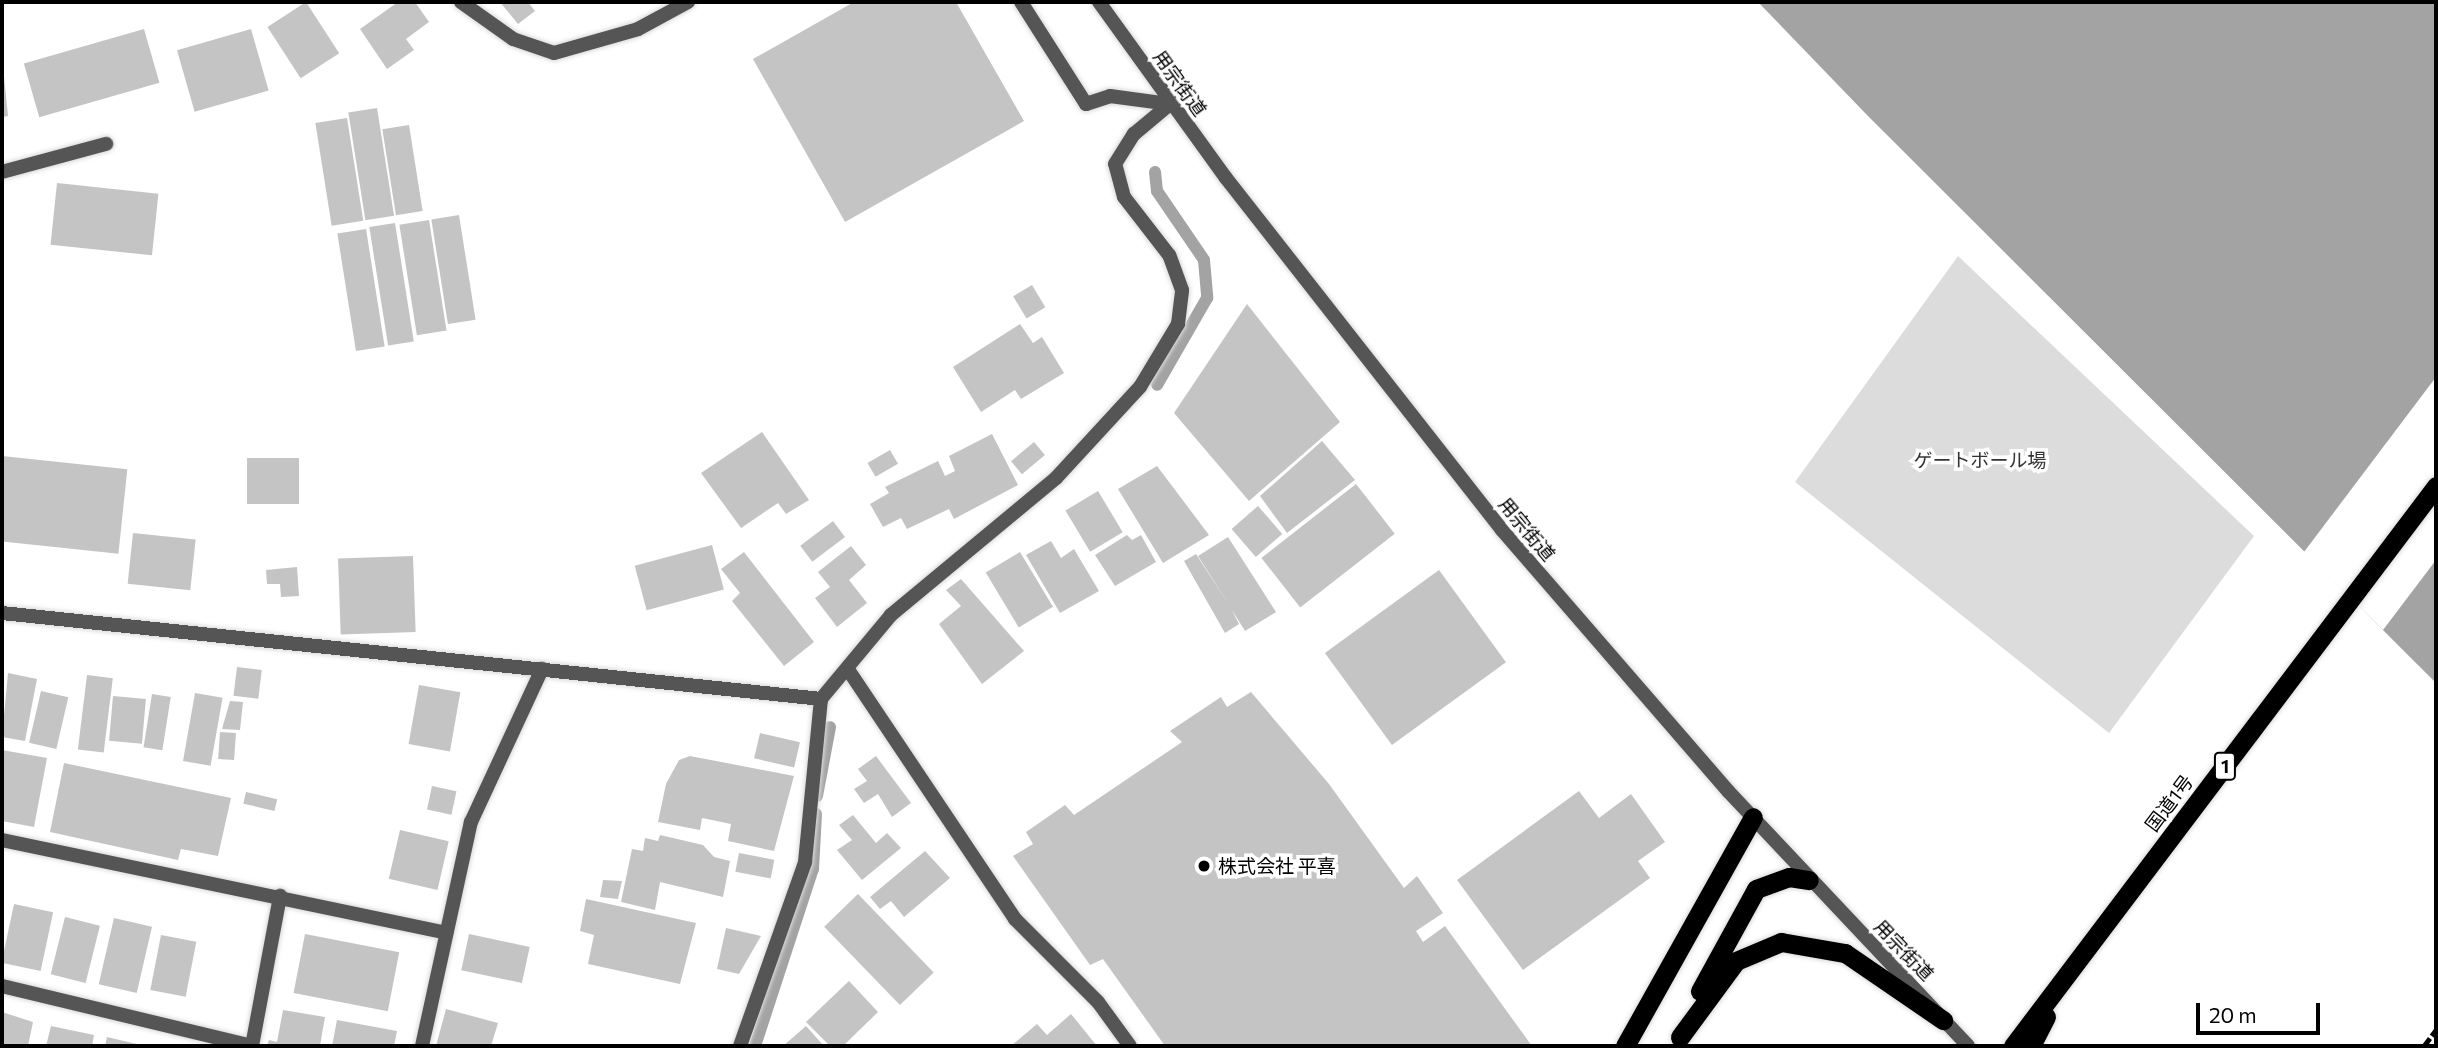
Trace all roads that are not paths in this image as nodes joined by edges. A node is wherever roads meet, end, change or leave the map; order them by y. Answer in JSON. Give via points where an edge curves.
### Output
{"nodes":[{"id":1,"x":461,"y":2,"type":"edge"},
{"id":2,"x":688,"y":2,"type":"edge"},
{"id":3,"x":1021,"y":2,"type":"edge"},
{"id":4,"x":1099,"y":2,"type":"edge"},
{"id":5,"x":1170,"y":104,"type":"junction"},
{"id":6,"x":106,"y":144,"type":"dead end"},
{"id":7,"x":2,"y":172,"type":"edge"},
{"id":8,"x":2436,"y":486,"type":"edge"},
{"id":9,"x":2,"y":613,"type":"edge"},
{"id":10,"x":542,"y":669,"type":"junction"},
{"id":11,"x":849,"y":671,"type":"junction"},
{"id":12,"x":821,"y":699,"type":"junction"},
{"id":13,"x":1753,"y":817,"type":"junction"},
{"id":14,"x":2,"y":840,"type":"edge"},
{"id":15,"x":1809,"y":880,"type":"junction"},
{"id":16,"x":280,"y":896,"type":"junction"},
{"id":17,"x":446,"y":933,"type":"junction"},
{"id":18,"x":2073,"y":967,"type":"junction"},
{"id":19,"x":2,"y":986,"type":"edge"},
{"id":20,"x":1943,"y":1020,"type":"junction"},
{"id":21,"x":1678,"y":1042,"type":"edge"},
{"id":22,"x":252,"y":1046,"type":"edge"},
{"id":23,"x":422,"y":1046,"type":"edge"},
{"id":24,"x":740,"y":1046,"type":"edge"},
{"id":25,"x":1130,"y":1046,"type":"edge"},
{"id":26,"x":1625,"y":1046,"type":"edge"},
{"id":27,"x":1968,"y":1046,"type":"edge"},
{"id":28,"x":2013,"y":1046,"type":"edge"},
{"id":29,"x":2031,"y":1046,"type":"edge"}],
"edges":[{"from":1,"to":2,"type":"street","via":[[502,33],[554,53],[638,29]]},
{"from":3,"to":5,"type":"street","via":[[1086,104],[1110,96]]},
{"from":4,"to":5,"type":"street","name":"用宗街道"},
{"from":5,"to":11,"type":"street","via":[[1134,134],[1115,164],[1124,197],[1169,255],[1182,290],[1178,324],[1140,387],[1056,478],[891,615]]},
{"from":5,"to":13,"type":"street","name":"用宗街道","via":[[1502,530]]},
{"from":6,"to":7,"type":"street"},
{"from":8,"to":18,"type":"highway","name":"国道1号","number":"1"},
{"from":9,"to":10,"type":"street"},
{"from":10,"to":12,"type":"street"},
{"from":10,"to":17,"type":"street","via":[[471,822]]},
{"from":11,"to":12,"type":"street"},
{"from":11,"to":25,"type":"street","via":[[1016,919],[1098,1002]]},
{"from":12,"to":24,"type":"street","via":[[805,862]]},
{"from":13,"to":15,"type":"street","name":"用宗街道"},
{"from":13,"to":26,"type":"highway"},
{"from":14,"to":16,"type":"street"},
{"from":15,"to":20,"type":"street","name":"用宗街道"},
{"from":15,"to":21,"type":"highway","via":[[1771,881],[1740,908]]},
{"from":16,"to":17,"type":"street"},
{"from":16,"to":22,"type":"street"},
{"from":17,"to":23,"type":"street"},
{"from":18,"to":28,"type":"highway","name":"国道1号","number":"1"},
{"from":18,"to":29,"type":"highway"},
{"from":19,"to":22,"type":"street"},
{"from":20,"to":21,"type":"highway","via":[[1845,953],[1781,942],[1736,961]]},
{"from":20,"to":27,"type":"street","name":"用宗街道"}]}
